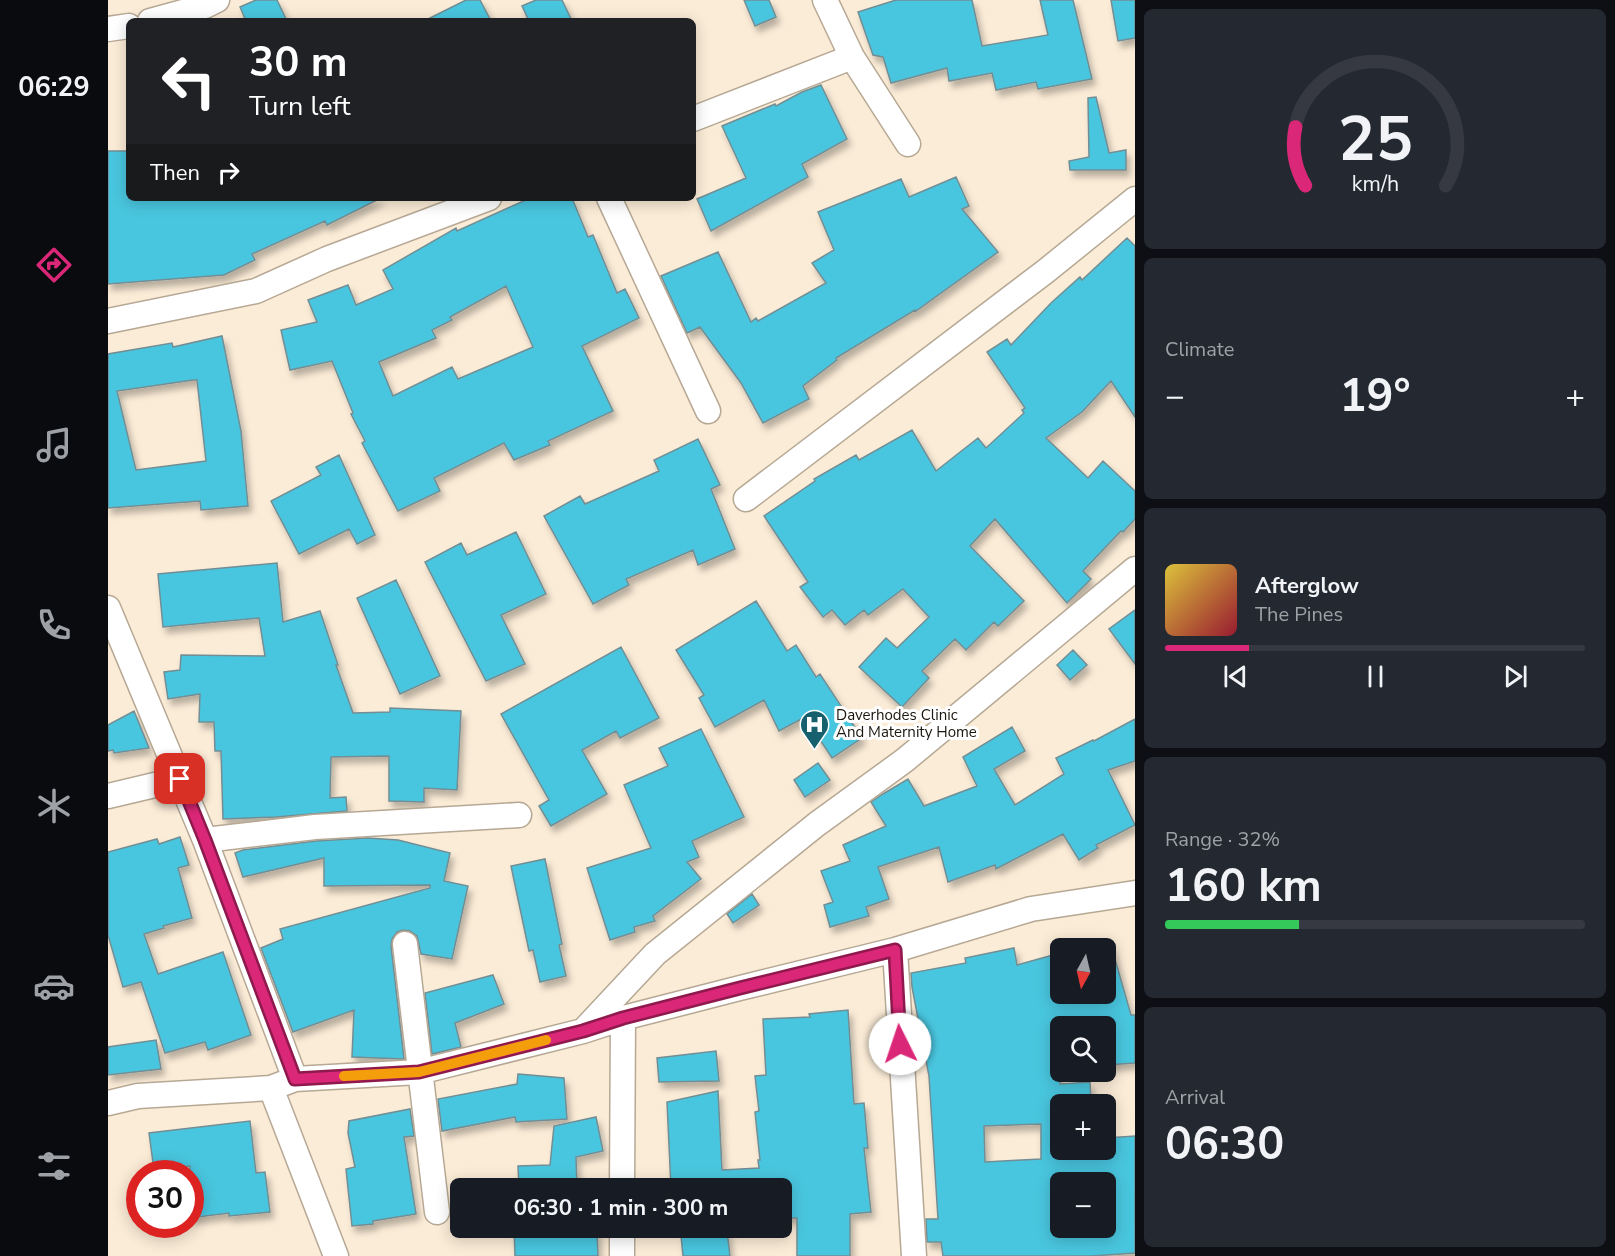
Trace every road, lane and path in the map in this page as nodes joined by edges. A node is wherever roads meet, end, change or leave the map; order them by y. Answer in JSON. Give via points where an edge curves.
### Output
{"nodes":[{"id":1,"x":217,"y":0,"type":"edge"},
{"id":2,"x":825,"y":0,"type":"edge"},
{"id":3,"x":161,"y":18,"type":"edge"},
{"id":4,"x":126,"y":26,"type":"edge"},
{"id":5,"x":108,"y":29,"type":"edge"},
{"id":6,"x":852,"y":57,"type":"junction"},
{"id":7,"x":696,"y":118,"type":"edge"},
{"id":8,"x":908,"y":144,"type":"dead end"},
{"id":9,"x":1135,"y":199,"type":"edge"},
{"id":10,"x":481,"y":201,"type":"edge"},
{"id":11,"x":610,"y":201,"type":"edge"},
{"id":12,"x":108,"y":321,"type":"edge"},
{"id":13,"x":708,"y":411,"type":"dead end"},
{"id":14,"x":746,"y":499,"type":"dead end"},
{"id":15,"x":1135,"y":569,"type":"edge"},
{"id":16,"x":108,"y":608,"type":"edge"},
{"id":17,"x":180,"y":779,"type":"junction"},
{"id":18,"x":108,"y":796,"type":"edge"},
{"id":19,"x":519,"y":815,"type":"dead end"},
{"id":20,"x":205,"y":840,"type":"junction"},
{"id":21,"x":1135,"y":893,"type":"edge"},
{"id":22,"x":405,"y":944,"type":"dead end"},
{"id":23,"x":895,"y":950,"type":"junction"},
{"id":24,"x":623,"y":1018,"type":"junction"},
{"id":25,"x":583,"y":1031,"type":"junction"},
{"id":26,"x":419,"y":1072,"type":"junction"},
{"id":27,"x":295,"y":1079,"type":"junction"},
{"id":28,"x":271,"y":1088,"type":"junction"},
{"id":29,"x":108,"y":1103,"type":"edge"},
{"id":30,"x":622,"y":1178,"type":"edge"},
{"id":31,"x":437,"y":1212,"type":"dead end"},
{"id":32,"x":622,"y":1238,"type":"edge"},
{"id":33,"x":336,"y":1256,"type":"edge"},
{"id":34,"x":622,"y":1256,"type":"edge"},
{"id":35,"x":914,"y":1256,"type":"edge"}],
"edges":[{"from":1,"to":3,"type":"street"},
{"from":2,"to":6,"type":"street"},
{"from":4,"to":5,"type":"street"},
{"from":6,"to":7,"type":"street"},
{"from":6,"to":8,"type":"street"},
{"from":9,"to":14,"type":"street"},
{"from":10,"to":12,"type":"street","via":[[256,291]]},
{"from":11,"to":13,"type":"street"},
{"from":15,"to":25,"type":"street","via":[[905,760],[817,824],[655,954]]},
{"from":16,"to":17,"type":"street"},
{"from":17,"to":18,"type":"street"},
{"from":17,"to":20,"type":"street"},
{"from":19,"to":20,"type":"street","via":[[315,826]]},
{"from":20,"to":27,"type":"street"},
{"from":21,"to":23,"type":"street","via":[[1031,909]]},
{"from":22,"to":26,"type":"street"},
{"from":23,"to":24,"type":"street"},
{"from":23,"to":35,"type":"street"},
{"from":24,"to":25,"type":"street"},
{"from":24,"to":30,"type":"street"},
{"from":25,"to":26,"type":"street"},
{"from":26,"to":27,"type":"street"},
{"from":26,"to":31,"type":"street"},
{"from":27,"to":28,"type":"street"},
{"from":28,"to":29,"type":"street","via":[[138,1096]]},
{"from":28,"to":33,"type":"street"},
{"from":32,"to":34,"type":"street"}]}
